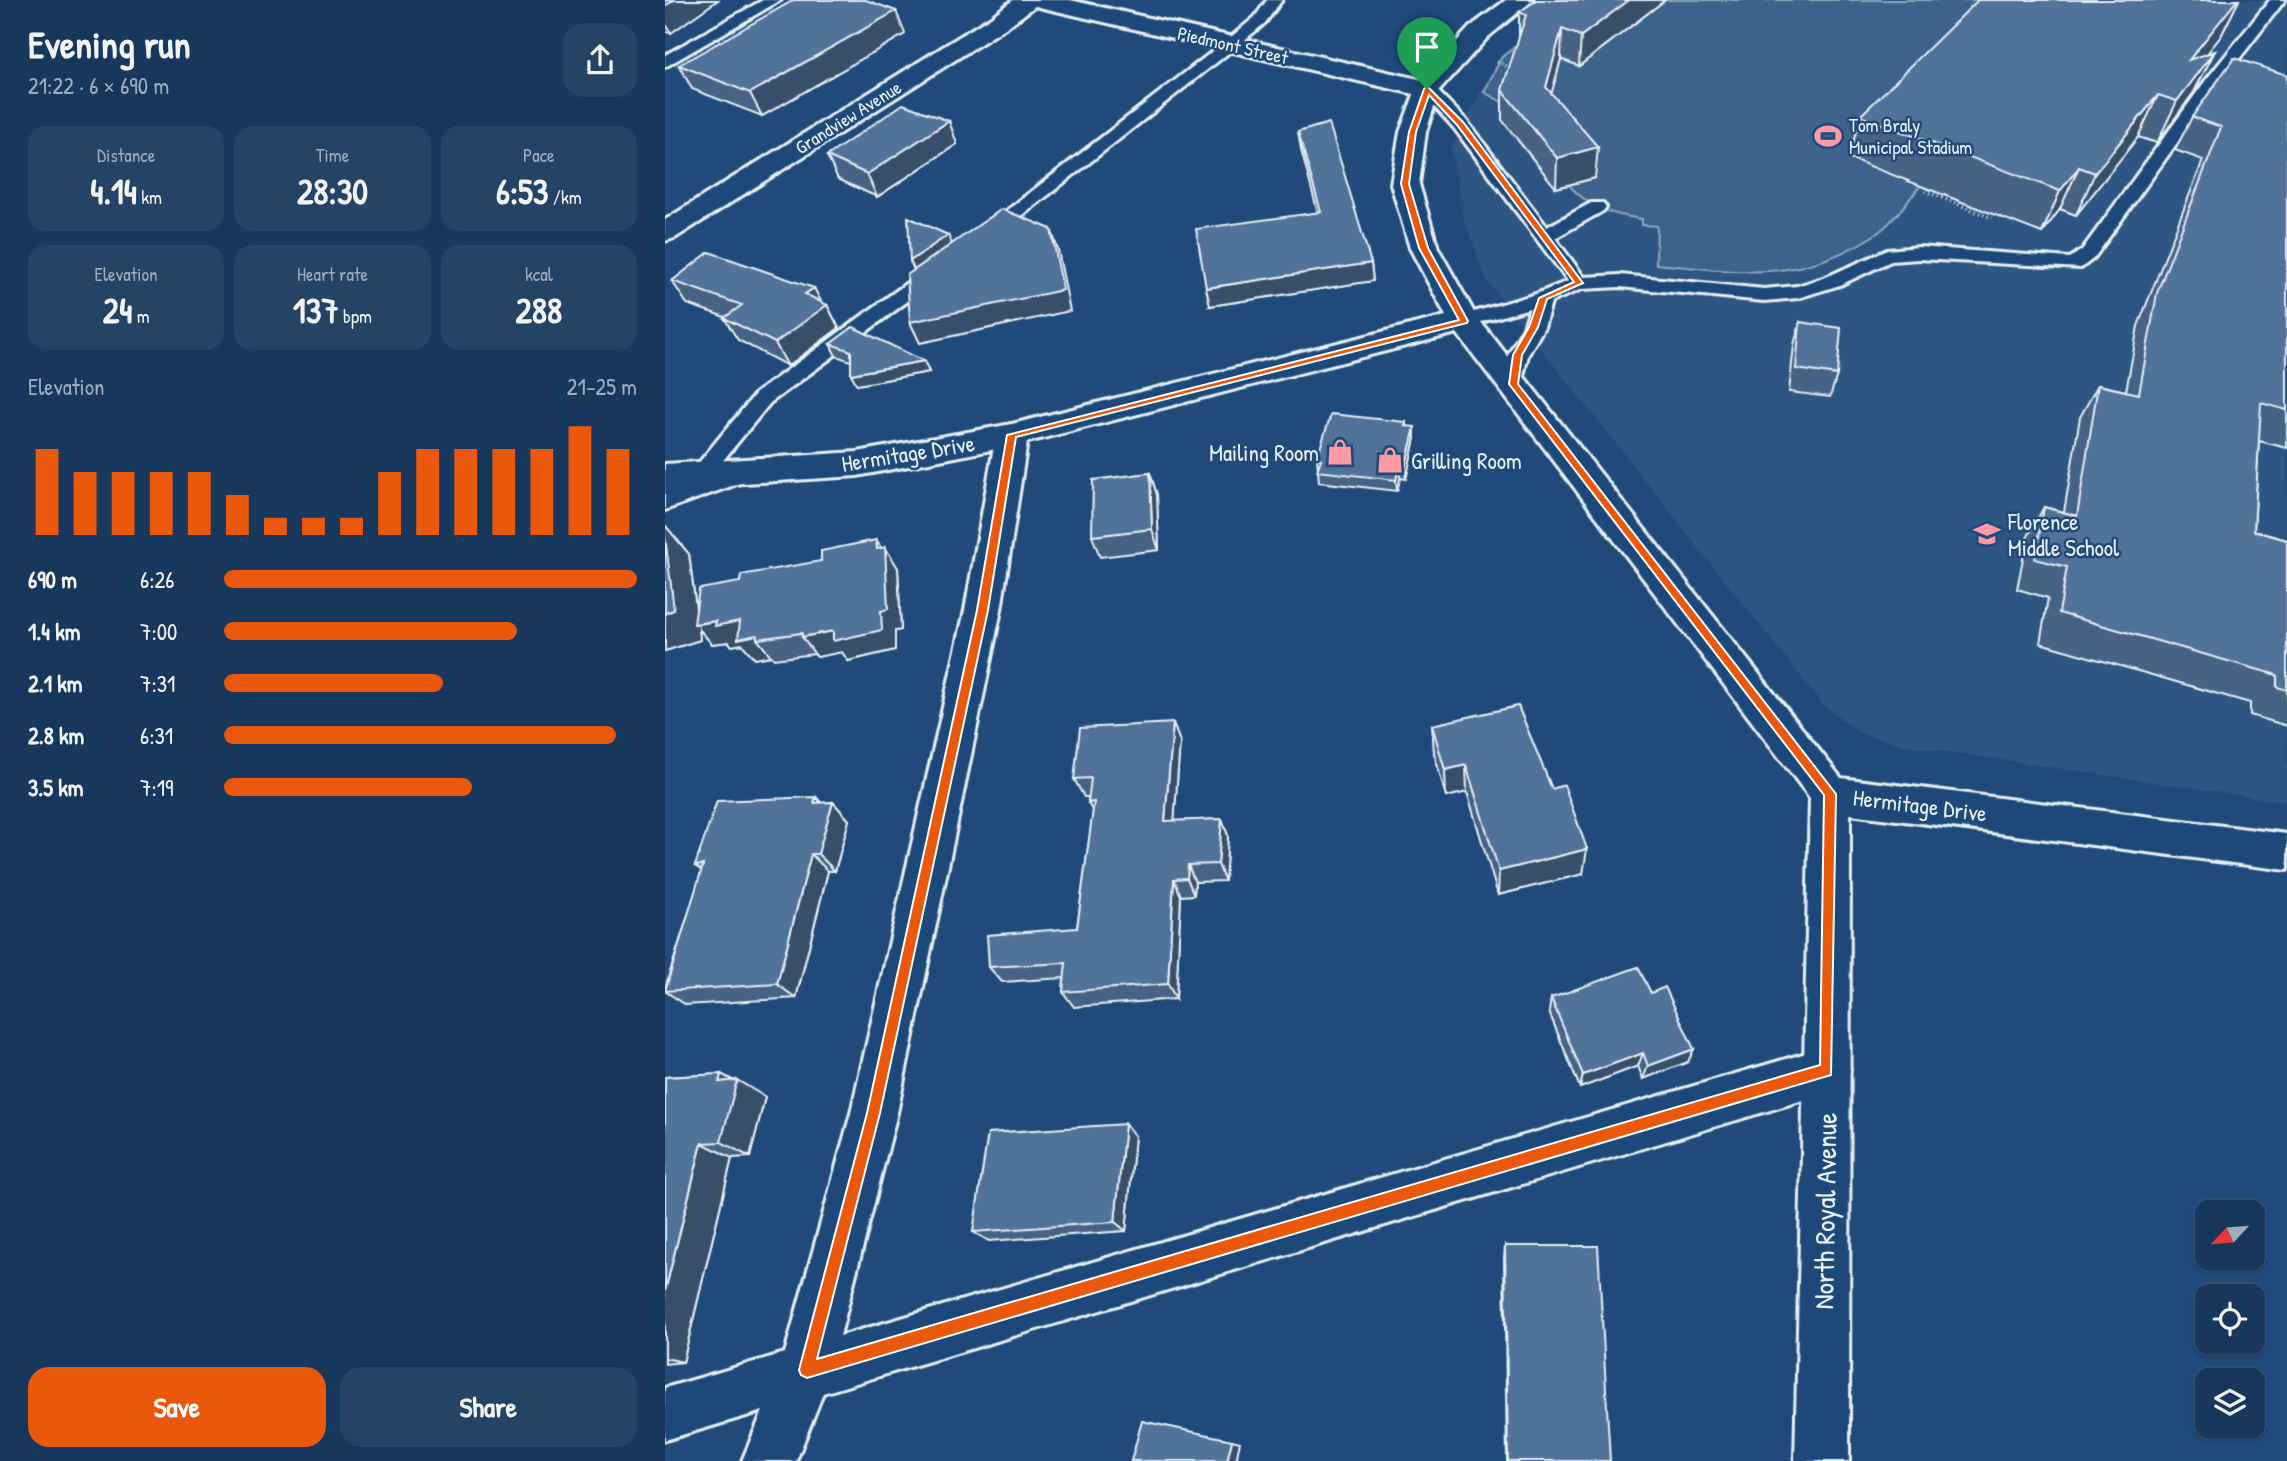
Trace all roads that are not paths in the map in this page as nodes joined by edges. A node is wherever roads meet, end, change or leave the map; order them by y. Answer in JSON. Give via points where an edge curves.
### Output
{"nodes":[{"id":1,"x":773,"y":0,"type":"edge"},
{"id":2,"x":1028,"y":0,"type":"edge"},
{"id":3,"x":1039,"y":0,"type":"edge"},
{"id":4,"x":1275,"y":0,"type":"edge"},
{"id":5,"x":1521,"y":0,"type":"edge"},
{"id":6,"x":2278,"y":0,"type":"edge"},
{"id":7,"x":1231,"y":44,"type":"junction"},
{"id":8,"x":665,"y":62,"type":"edge"},
{"id":9,"x":1427,"y":89,"type":"junction"},
{"id":10,"x":1597,"y":207,"type":"dead end"},
{"id":11,"x":665,"y":232,"type":"edge"},
{"id":12,"x":1544,"y":236,"type":"junction"},
{"id":13,"x":975,"y":243,"type":"edge"},
{"id":14,"x":952,"y":260,"type":"edge"},
{"id":15,"x":1579,"y":283,"type":"junction"},
{"id":16,"x":1543,"y":298,"type":"junction"},
{"id":17,"x":1464,"y":321,"type":"junction"},
{"id":18,"x":1513,"y":384,"type":"junction"},
{"id":19,"x":1012,"y":435,"type":"junction"},
{"id":20,"x":714,"y":474,"type":"junction"},
{"id":21,"x":665,"y":476,"type":"edge"},
{"id":22,"x":665,"y":498,"type":"edge"},
{"id":23,"x":1830,"y":794,"type":"junction"},
{"id":24,"x":2287,"y":852,"type":"edge"},
{"id":25,"x":1827,"y":1070,"type":"junction"},
{"id":26,"x":807,"y":1370,"type":"junction"},
{"id":27,"x":665,"y":1413,"type":"edge"},
{"id":28,"x":769,"y":1461,"type":"edge"},
{"id":29,"x":1822,"y":1461,"type":"edge"}],
"edges":[{"from":1,"to":8,"type":"lane"},
{"from":2,"to":11,"type":"street","name":"Grandview Avenue"},
{"from":3,"to":7,"type":"street","name":"Piedmont Street"},
{"from":4,"to":7,"type":"lane","via":[[1260,20]]},
{"from":5,"to":9,"type":"street","via":[[1479,32]]},
{"from":6,"to":15,"type":"lane","via":[[2088,254],[2074,264],[1919,253],[1887,256],[1833,281],[1798,292],[1764,295],[1620,281]]},
{"from":7,"to":9,"type":"street","name":"Piedmont Street"},
{"from":7,"to":13,"type":"lane"},
{"from":9,"to":12,"type":"lane","via":[[1460,124]]},
{"from":9,"to":17,"type":"street","via":[[1413,132],[1405,184],[1424,248]]},
{"from":10,"to":12,"type":"lane"},
{"from":12,"to":15,"type":"lane"},
{"from":14,"to":20,"type":"lane","via":[[763,398]]},
{"from":15,"to":16,"type":"lane"},
{"from":16,"to":17,"type":"lane"},
{"from":16,"to":18,"type":"lane","via":[[1518,355]]},
{"from":17,"to":18,"type":"street","name":"Hermitage Drive"},
{"from":17,"to":19,"type":"street","name":"Hermitage Drive"},
{"from":18,"to":23,"type":"street","name":"Hermitage Drive"},
{"from":19,"to":20,"type":"street","name":"Hermitage Drive","via":[[857,464]]},
{"from":19,"to":26,"type":"street","via":[[983,610],[874,1113]]},
{"from":20,"to":21,"type":"street","name":"Hermitage Drive"},
{"from":20,"to":22,"type":"street"},
{"from":23,"to":24,"type":"street","name":"Hermitage Drive"},
{"from":23,"to":25,"type":"street","name":"North Royal Avenue"},
{"from":25,"to":26,"type":"street"},
{"from":25,"to":29,"type":"street","name":"North Royal Avenue"},
{"from":26,"to":27,"type":"street"},
{"from":26,"to":28,"type":"street"}]}
